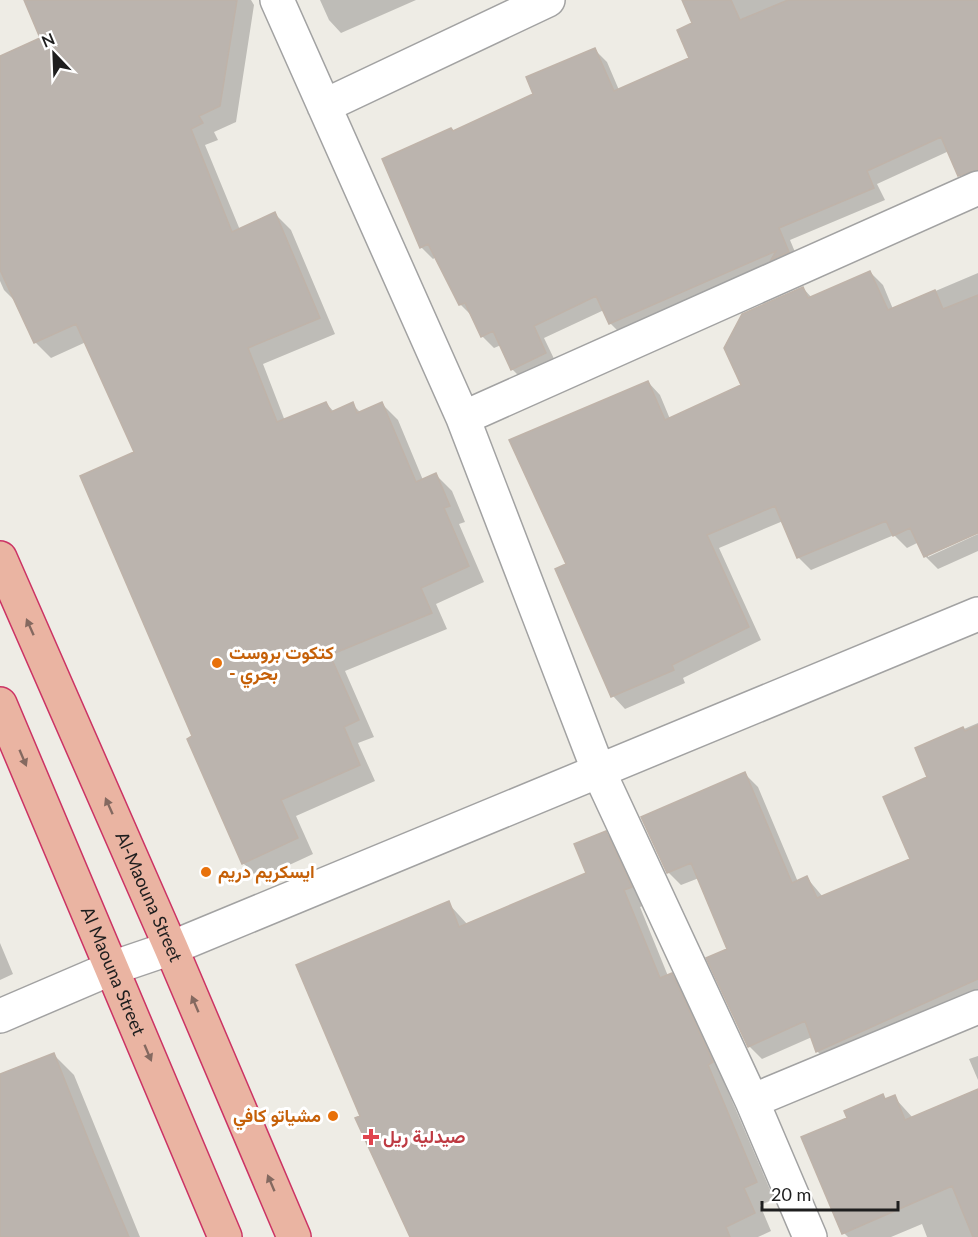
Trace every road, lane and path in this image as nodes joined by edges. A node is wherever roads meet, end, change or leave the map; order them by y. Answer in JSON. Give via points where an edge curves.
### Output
{"nodes":[{"id":1,"x":277,"y":0,"type":"edge"},
{"id":2,"x":548,"y":0,"type":"edge"},
{"id":3,"x":324,"y":106,"type":"junction"},
{"id":4,"x":978,"y":188,"type":"edge"},
{"id":5,"x":463,"y":418,"type":"junction"},
{"id":6,"x":0,"y":558,"type":"edge"},
{"id":7,"x":978,"y":614,"type":"edge"},
{"id":8,"x":0,"y":704,"type":"edge"},
{"id":9,"x":599,"y":772,"type":"junction"},
{"id":10,"x":171,"y":948,"type":"junction"},
{"id":11,"x":112,"y":968,"type":"junction"},
{"id":12,"x":978,"y":1007,"type":"edge"},
{"id":13,"x":0,"y":1016,"type":"edge"},
{"id":14,"x":752,"y":1101,"type":"junction"},
{"id":15,"x":225,"y":1237,"type":"edge"},
{"id":16,"x":294,"y":1237,"type":"edge"},
{"id":17,"x":810,"y":1237,"type":"edge"}],
"edges":[{"from":1,"to":3,"type":"street"},
{"from":2,"to":3,"type":"street"},
{"from":3,"to":5,"type":"street"},
{"from":4,"to":5,"type":"street"},
{"from":5,"to":9,"type":"street"},
{"from":10,"to":6,"type":"highway","name":"Al-Maouna Street","one_way":true},
{"from":7,"to":9,"type":"street"},
{"from":8,"to":11,"type":"highway","name":"Al Maouna Street","one_way":true},
{"from":9,"to":10,"type":"street"},
{"from":9,"to":14,"type":"street"},
{"from":10,"to":11,"type":"street"},
{"from":16,"to":10,"type":"highway","name":"Al-Maouna Street","one_way":true},
{"from":11,"to":13,"type":"street"},
{"from":11,"to":15,"type":"highway","name":"Al Maouna Street","one_way":true},
{"from":12,"to":14,"type":"street"},
{"from":14,"to":17,"type":"street"}]}
